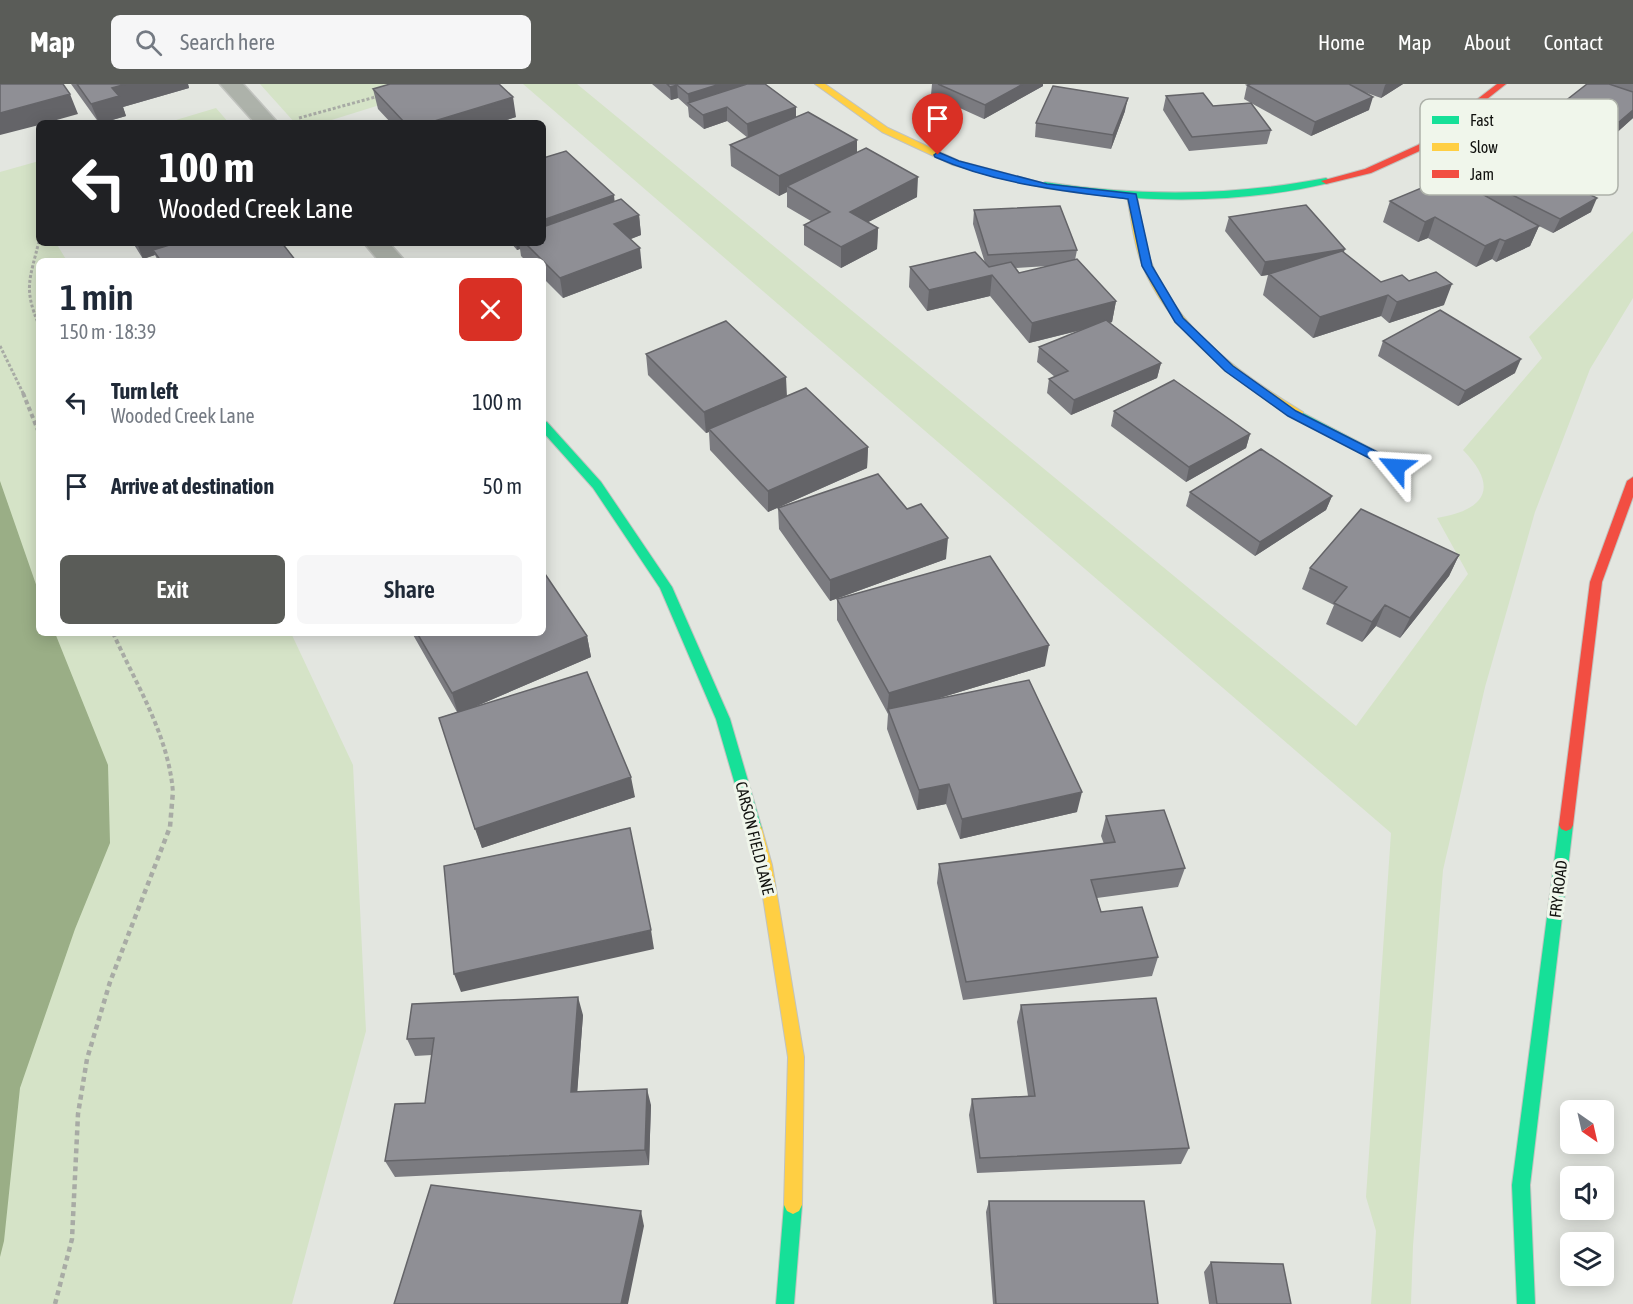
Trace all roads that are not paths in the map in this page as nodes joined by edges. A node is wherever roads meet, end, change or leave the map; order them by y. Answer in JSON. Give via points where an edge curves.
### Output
{"nodes":[{"id":1,"x":231,"y":84,"type":"edge"},
{"id":2,"x":819,"y":84,"type":"edge"},
{"id":3,"x":1502,"y":84,"type":"edge"},
{"id":4,"x":1483,"y":99,"type":"edge"},
{"id":5,"x":264,"y":120,"type":"edge"},
{"id":6,"x":1420,"y":147,"type":"edge"},
{"id":7,"x":1132,"y":196,"type":"junction"},
{"id":8,"x":379,"y":246,"type":"edge"},
{"id":9,"x":390,"y":258,"type":"edge"},
{"id":10,"x":546,"y":429,"type":"edge"},
{"id":11,"x":1396,"y":467,"type":"dead end"},
{"id":12,"x":1633,"y":481,"type":"edge"},
{"id":13,"x":785,"y":1304,"type":"edge"},
{"id":14,"x":1526,"y":1304,"type":"edge"}],
"edges":[{"from":1,"to":5,"type":"street"},
{"from":2,"to":7,"type":"street","via":[[885,130],[956,163],[1047,186]]},
{"from":3,"to":4,"type":"street"},
{"from":6,"to":7,"type":"street","via":[[1368,171],[1302,186],[1226,196]]},
{"from":7,"to":11,"type":"street","via":[[1147,266],[1179,319],[1229,369],[1292,413]]},
{"from":8,"to":9,"type":"street"},
{"from":10,"to":13,"type":"street","name":"CARSON FIELD LANE","via":[[597,485],[666,587],[723,719],[765,865],[796,1058],[792,1237]]},
{"from":12,"to":14,"type":"street","name":"FRY ROAD","via":[[1596,582],[1521,1185]]}]}
